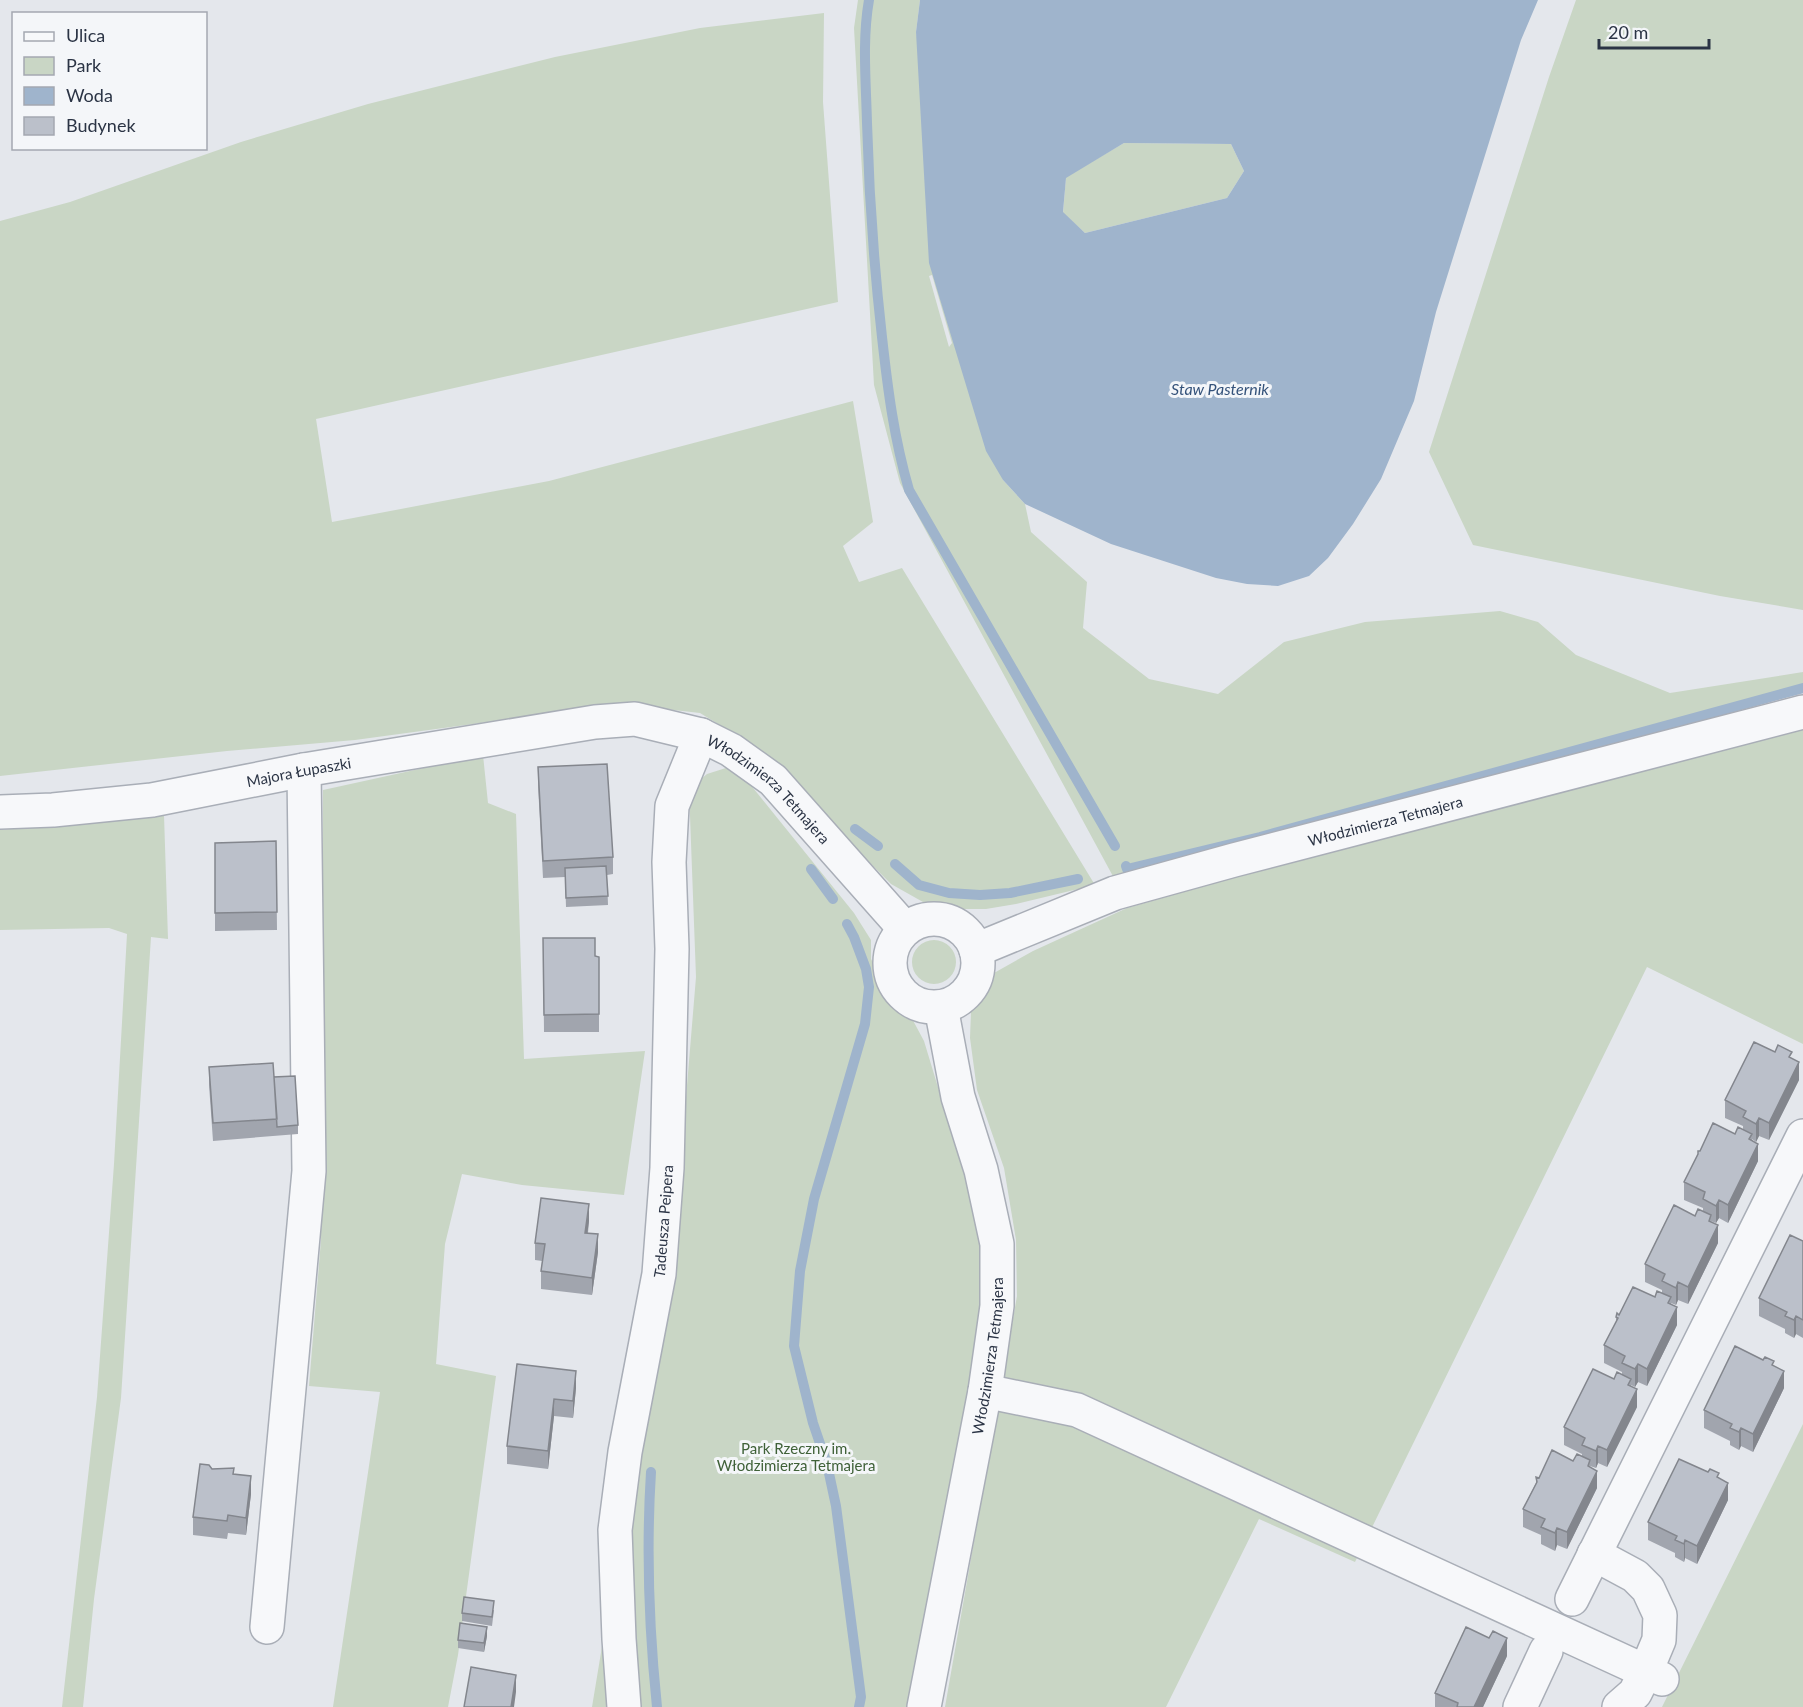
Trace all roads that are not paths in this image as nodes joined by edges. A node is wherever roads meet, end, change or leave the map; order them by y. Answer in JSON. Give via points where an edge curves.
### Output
{"nodes":[{"id":1,"x":1803,"y":712,"type":"edge"},
{"id":2,"x":595,"y":722,"type":"joint"},
{"id":3,"x":701,"y":735,"type":"junction"},
{"id":4,"x":304,"y":770,"type":"junction"},
{"id":5,"x":0,"y":812,"type":"edge"},
{"id":6,"x":905,"y":929,"type":"junction"},
{"id":7,"x":976,"y":950,"type":"junction"},
{"id":8,"x":941,"y":1007,"type":"junction"},
{"id":9,"x":1803,"y":1136,"type":"edge"},
{"id":10,"x":985,"y":1391,"type":"junction"},
{"id":11,"x":1594,"y":1554,"type":"junction"},
{"id":12,"x":1572,"y":1599,"type":"dead end"},
{"id":13,"x":267,"y":1627,"type":"dead end"},
{"id":14,"x":1546,"y":1651,"type":"dead end"},
{"id":15,"x":1654,"y":1675,"type":"junction"},
{"id":16,"x":1527,"y":1705,"type":"edge"},
{"id":17,"x":624,"y":1707,"type":"edge"},
{"id":18,"x":924,"y":1707,"type":"edge"},
{"id":19,"x":1619,"y":1707,"type":"edge"}],
"edges":[{"from":1,"to":7,"type":"street","name":"Włodzimierza Tetmajera","via":[[1114,893]]},
{"from":2,"to":3,"type":"street","name":"Włodzimierza Tetmajera","via":[[635,719]]},
{"from":2,"to":4,"type":"street","name":"Majora Łupaszki"},
{"from":3,"to":6,"type":"street","name":"Włodzimierza Tetmajera","via":[[731,750],[773,780]]},
{"from":3,"to":17,"type":"street","name":"Tadeusza Peipera","via":[[672,806],[667,1168],[658,1274],[615,1530]]},
{"from":4,"to":5,"type":"street","name":"Majora Łupaszki","via":[[152,800]]},
{"from":4,"to":13,"type":"street","via":[[309,1171]]},
{"from":6,"to":7,"type":"street","via":[[917,922],[946,920],[959,926]]},
{"from":6,"to":8,"type":"street","via":[[891,953],[894,981],[913,1002]]},
{"from":7,"to":8,"type":"street","via":[[975,980],[967,993]]},
{"from":8,"to":10,"type":"street","name":"Włodzimierza Tetmajera","via":[[958,1097],[981,1170],[997,1244],[997,1306]]},
{"from":9,"to":11,"type":"street"},
{"from":10,"to":15,"type":"street","via":[[1077,1410]]},
{"from":10,"to":18,"type":"street","name":"Włodzimierza Tetmajera"},
{"from":11,"to":12,"type":"street"},
{"from":11,"to":15,"type":"street","via":[[1635,1576],[1648,1588],[1660,1615]]},
{"from":14,"to":16,"type":"street"},
{"from":15,"to":19,"type":"street"}]}
